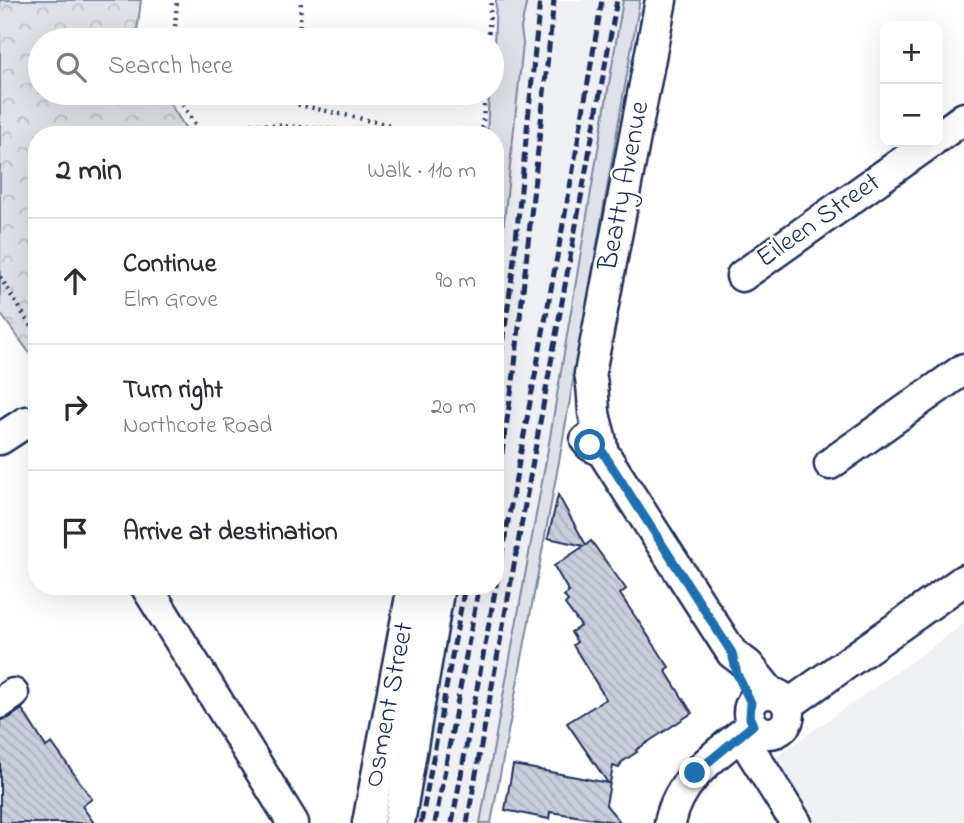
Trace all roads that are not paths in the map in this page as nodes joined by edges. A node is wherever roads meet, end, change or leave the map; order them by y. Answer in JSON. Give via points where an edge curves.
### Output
{"nodes":[{"id":1,"x":660,"y":0,"type":"edge"},
{"id":2,"x":964,"y":118,"type":"edge"},
{"id":3,"x":943,"y":133,"type":"edge"},
{"id":4,"x":924,"y":147,"type":"edge"},
{"id":5,"x":742,"y":276,"type":"dead end"},
{"id":6,"x":964,"y":369,"type":"edge"},
{"id":7,"x":28,"y":422,"type":"edge"},
{"id":8,"x":0,"y":439,"type":"edge"},
{"id":9,"x":830,"y":464,"type":"dead end"},
{"id":10,"x":964,"y":580,"type":"edge"},
{"id":11,"x":152,"y":595,"type":"edge"},
{"id":12,"x":411,"y":595,"type":"edge"},
{"id":13,"x":437,"y":595,"type":"edge"},
{"id":14,"x":761,"y":712,"type":"junction"},
{"id":15,"x":293,"y":823,"type":"edge"},
{"id":16,"x":368,"y":823,"type":"edge"},
{"id":17,"x":399,"y":823,"type":"edge"},
{"id":18,"x":670,"y":823,"type":"edge"},
{"id":19,"x":796,"y":823,"type":"edge"}],
"edges":[{"from":1,"to":14,"type":"street","name":"Beatty Avenue","via":[[590,373],[576,398],[602,436],[602,451],[732,653],[737,674]]},
{"from":2,"to":3,"type":"street"},
{"from":4,"to":5,"type":"street","name":"Eileen Street"},
{"from":6,"to":9,"type":"street"},
{"from":7,"to":8,"type":"street"},
{"from":10,"to":14,"type":"street"},
{"from":11,"to":15,"type":"street"},
{"from":12,"to":16,"type":"street","name":"Osment Street"},
{"from":13,"to":17,"type":"street"},
{"from":14,"to":18,"type":"street","via":[[688,782]]},
{"from":14,"to":19,"type":"street"}]}
